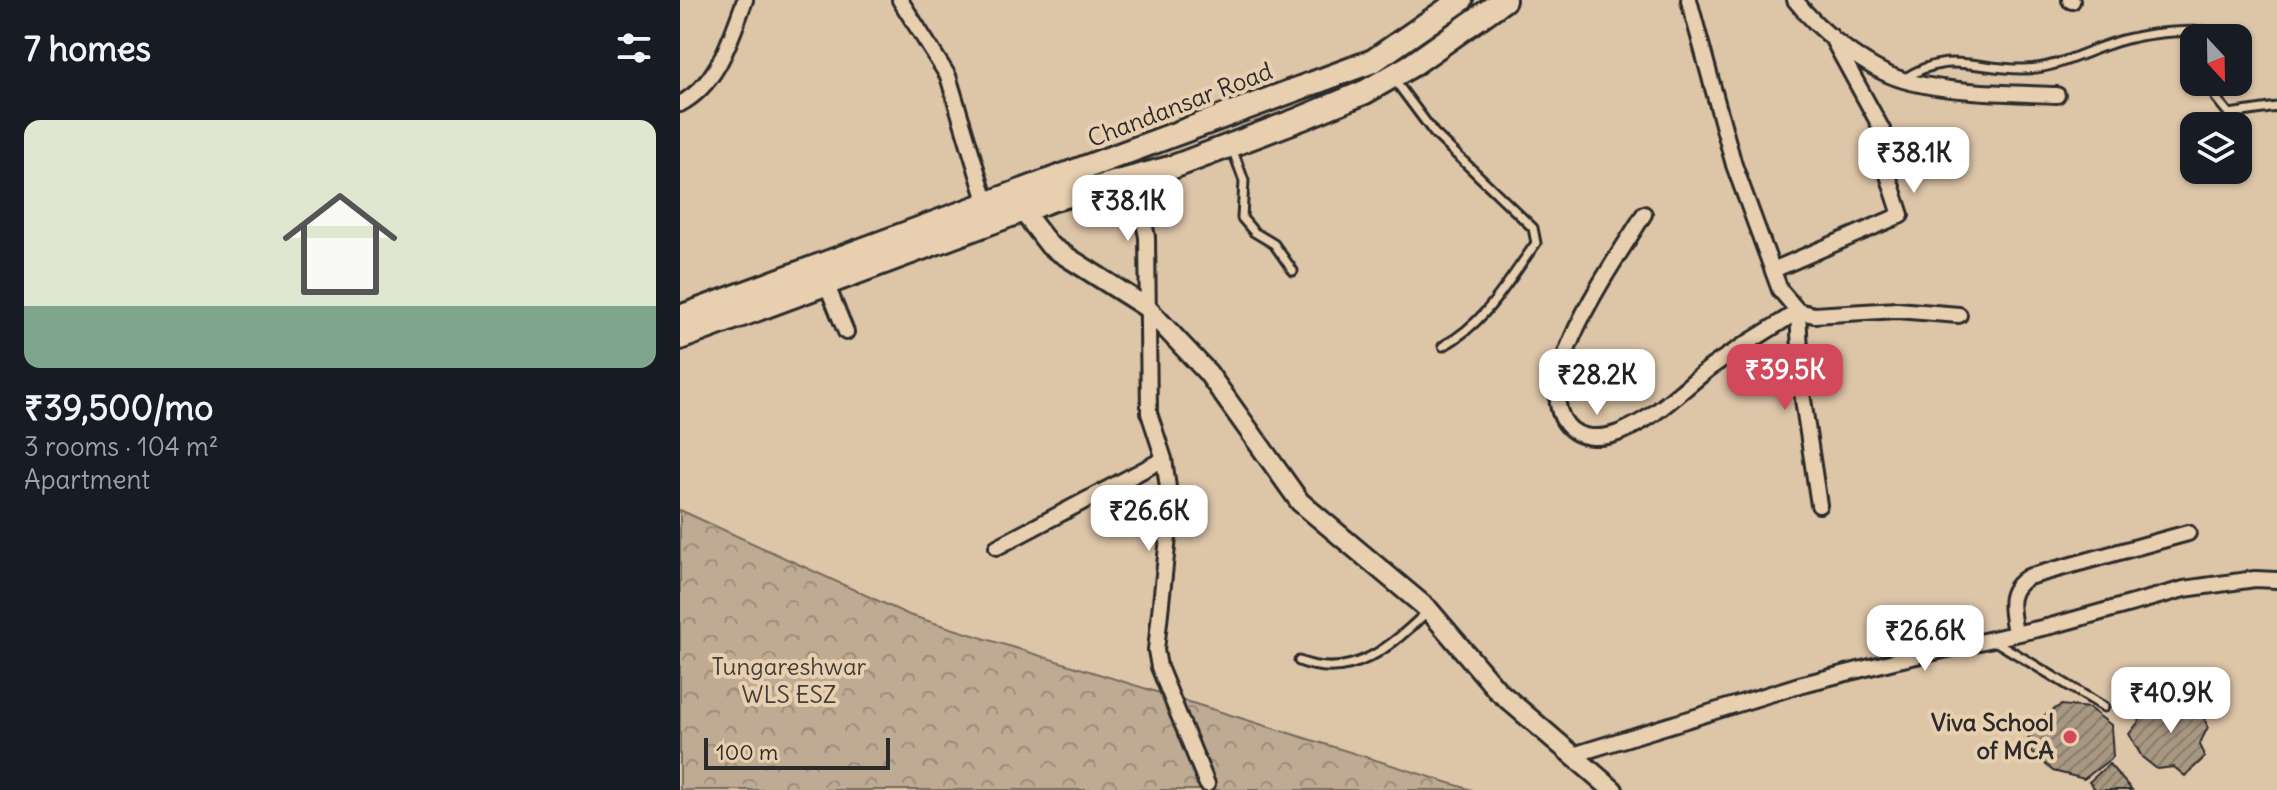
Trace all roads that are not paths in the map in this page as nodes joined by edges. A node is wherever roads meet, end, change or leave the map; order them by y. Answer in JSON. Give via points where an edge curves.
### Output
{"nodes":[{"id":1,"x":745,"y":0,"type":"edge"},
{"id":2,"x":900,"y":0,"type":"edge"},
{"id":3,"x":1461,"y":0,"type":"edge"},
{"id":4,"x":1504,"y":0,"type":"edge"},
{"id":5,"x":1689,"y":0,"type":"edge"},
{"id":6,"x":1795,"y":0,"type":"edge"},
{"id":7,"x":2180,"y":33,"type":"edge"},
{"id":8,"x":1831,"y":36,"type":"junction"},
{"id":9,"x":1392,"y":77,"type":"junction"},
{"id":10,"x":1902,"y":80,"type":"junction"},
{"id":11,"x":2057,"y":95,"type":"dead end"},
{"id":12,"x":2216,"y":96,"type":"edge"},
{"id":13,"x":680,"y":104,"type":"edge"},
{"id":14,"x":2277,"y":107,"type":"edge"},
{"id":15,"x":1231,"y":146,"type":"junction"},
{"id":16,"x":1135,"y":179,"type":"junction"},
{"id":17,"x":1017,"y":204,"type":"junction"},
{"id":18,"x":990,"y":214,"type":"junction"},
{"id":19,"x":1644,"y":214,"type":"dead end"},
{"id":20,"x":1773,"y":270,"type":"junction"},
{"id":21,"x":1293,"y":271,"type":"dead end"},
{"id":22,"x":826,"y":283,"type":"junction"},
{"id":23,"x":1146,"y":307,"type":"junction"},
{"id":24,"x":1798,"y":311,"type":"junction"},
{"id":25,"x":1959,"y":315,"type":"dead end"},
{"id":26,"x":680,"y":317,"type":"edge"},
{"id":27,"x":846,"y":332,"type":"dead end"},
{"id":28,"x":680,"y":338,"type":"edge"},
{"id":29,"x":1443,"y":346,"type":"dead end"},
{"id":30,"x":1164,"y":459,"type":"junction"},
{"id":31,"x":1819,"y":505,"type":"dead end"},
{"id":32,"x":2188,"y":533,"type":"dead end"},
{"id":33,"x":997,"y":547,"type":"dead end"},
{"id":34,"x":2277,"y":580,"type":"edge"},
{"id":35,"x":1429,"y":610,"type":"junction"},
{"id":36,"x":2015,"y":633,"type":"junction"},
{"id":37,"x":1988,"y":637,"type":"junction"},
{"id":38,"x":1299,"y":661,"type":"dead end"},
{"id":39,"x":2104,"y":707,"type":"dead end"},
{"id":40,"x":1573,"y":755,"type":"junction"},
{"id":41,"x":1207,"y":784,"type":"dead end"},
{"id":42,"x":1613,"y":790,"type":"edge"}],
"edges":[{"from":1,"to":13,"type":"street","via":[[705,87]]},
{"from":2,"to":18,"type":"street","via":[[948,76]]},
{"from":3,"to":17,"type":"main road","name":"Chandansar Road","via":[[1373,61]]},
{"from":4,"to":9,"type":"main road"},
{"from":5,"to":20,"type":"street","via":[[1734,165]]},
{"from":6,"to":8,"type":"street"},
{"from":7,"to":10,"type":"lane","via":[[2129,38],[2025,69],[1950,61]]},
{"from":8,"to":10,"type":"street"},
{"from":8,"to":20,"type":"street","via":[[1885,135],[1886,169],[1901,215]]},
{"from":9,"to":15,"type":"main road"},
{"from":9,"to":29,"type":"lane","via":[[1434,133],[1535,235],[1536,243],[1485,314],[1466,334]]},
{"from":10,"to":11,"type":"street","via":[[1987,93]]},
{"from":12,"to":14,"type":"lane","via":[[2229,114]]},
{"from":15,"to":16,"type":"main road"},
{"from":15,"to":21,"type":"lane","via":[[1244,181],[1242,218],[1274,244]]},
{"from":16,"to":17,"type":"main road"},
{"from":16,"to":23,"type":"street","via":[[1147,237]]},
{"from":17,"to":18,"type":"main road"},
{"from":17,"to":23,"type":"street","via":[[1050,246]]},
{"from":18,"to":22,"type":"main road"},
{"from":18,"to":26,"type":"main road"},
{"from":19,"to":24,"type":"street","via":[[1560,365],[1559,415],[1573,432],[1587,437],[1615,434],[1649,419],[1712,366]]},
{"from":20,"to":24,"type":"street","via":[[1780,290]]},
{"from":22,"to":27,"type":"street"},
{"from":22,"to":28,"type":"main road"},
{"from":23,"to":30,"type":"street","via":[[1149,413]]},
{"from":23,"to":35,"type":"street","via":[[1208,373],[1300,502]]},
{"from":24,"to":25,"type":"street","via":[[1832,316],[1897,310]]},
{"from":24,"to":31,"type":"street","via":[[1802,393]]},
{"from":30,"to":33,"type":"street"},
{"from":30,"to":41,"type":"street","via":[[1171,509],[1156,650]]},
{"from":32,"to":36,"type":"street","via":[[2028,577],[2010,595]]},
{"from":34,"to":36,"type":"street","via":[[2184,589]]},
{"from":35,"to":38,"type":"lane","via":[[1389,648],[1361,663],[1331,669]]},
{"from":35,"to":40,"type":"street","via":[[1498,691]]},
{"from":36,"to":37,"type":"street"},
{"from":37,"to":39,"type":"lane"},
{"from":37,"to":40,"type":"street","via":[[1799,685]]},
{"from":40,"to":42,"type":"street"}]}
